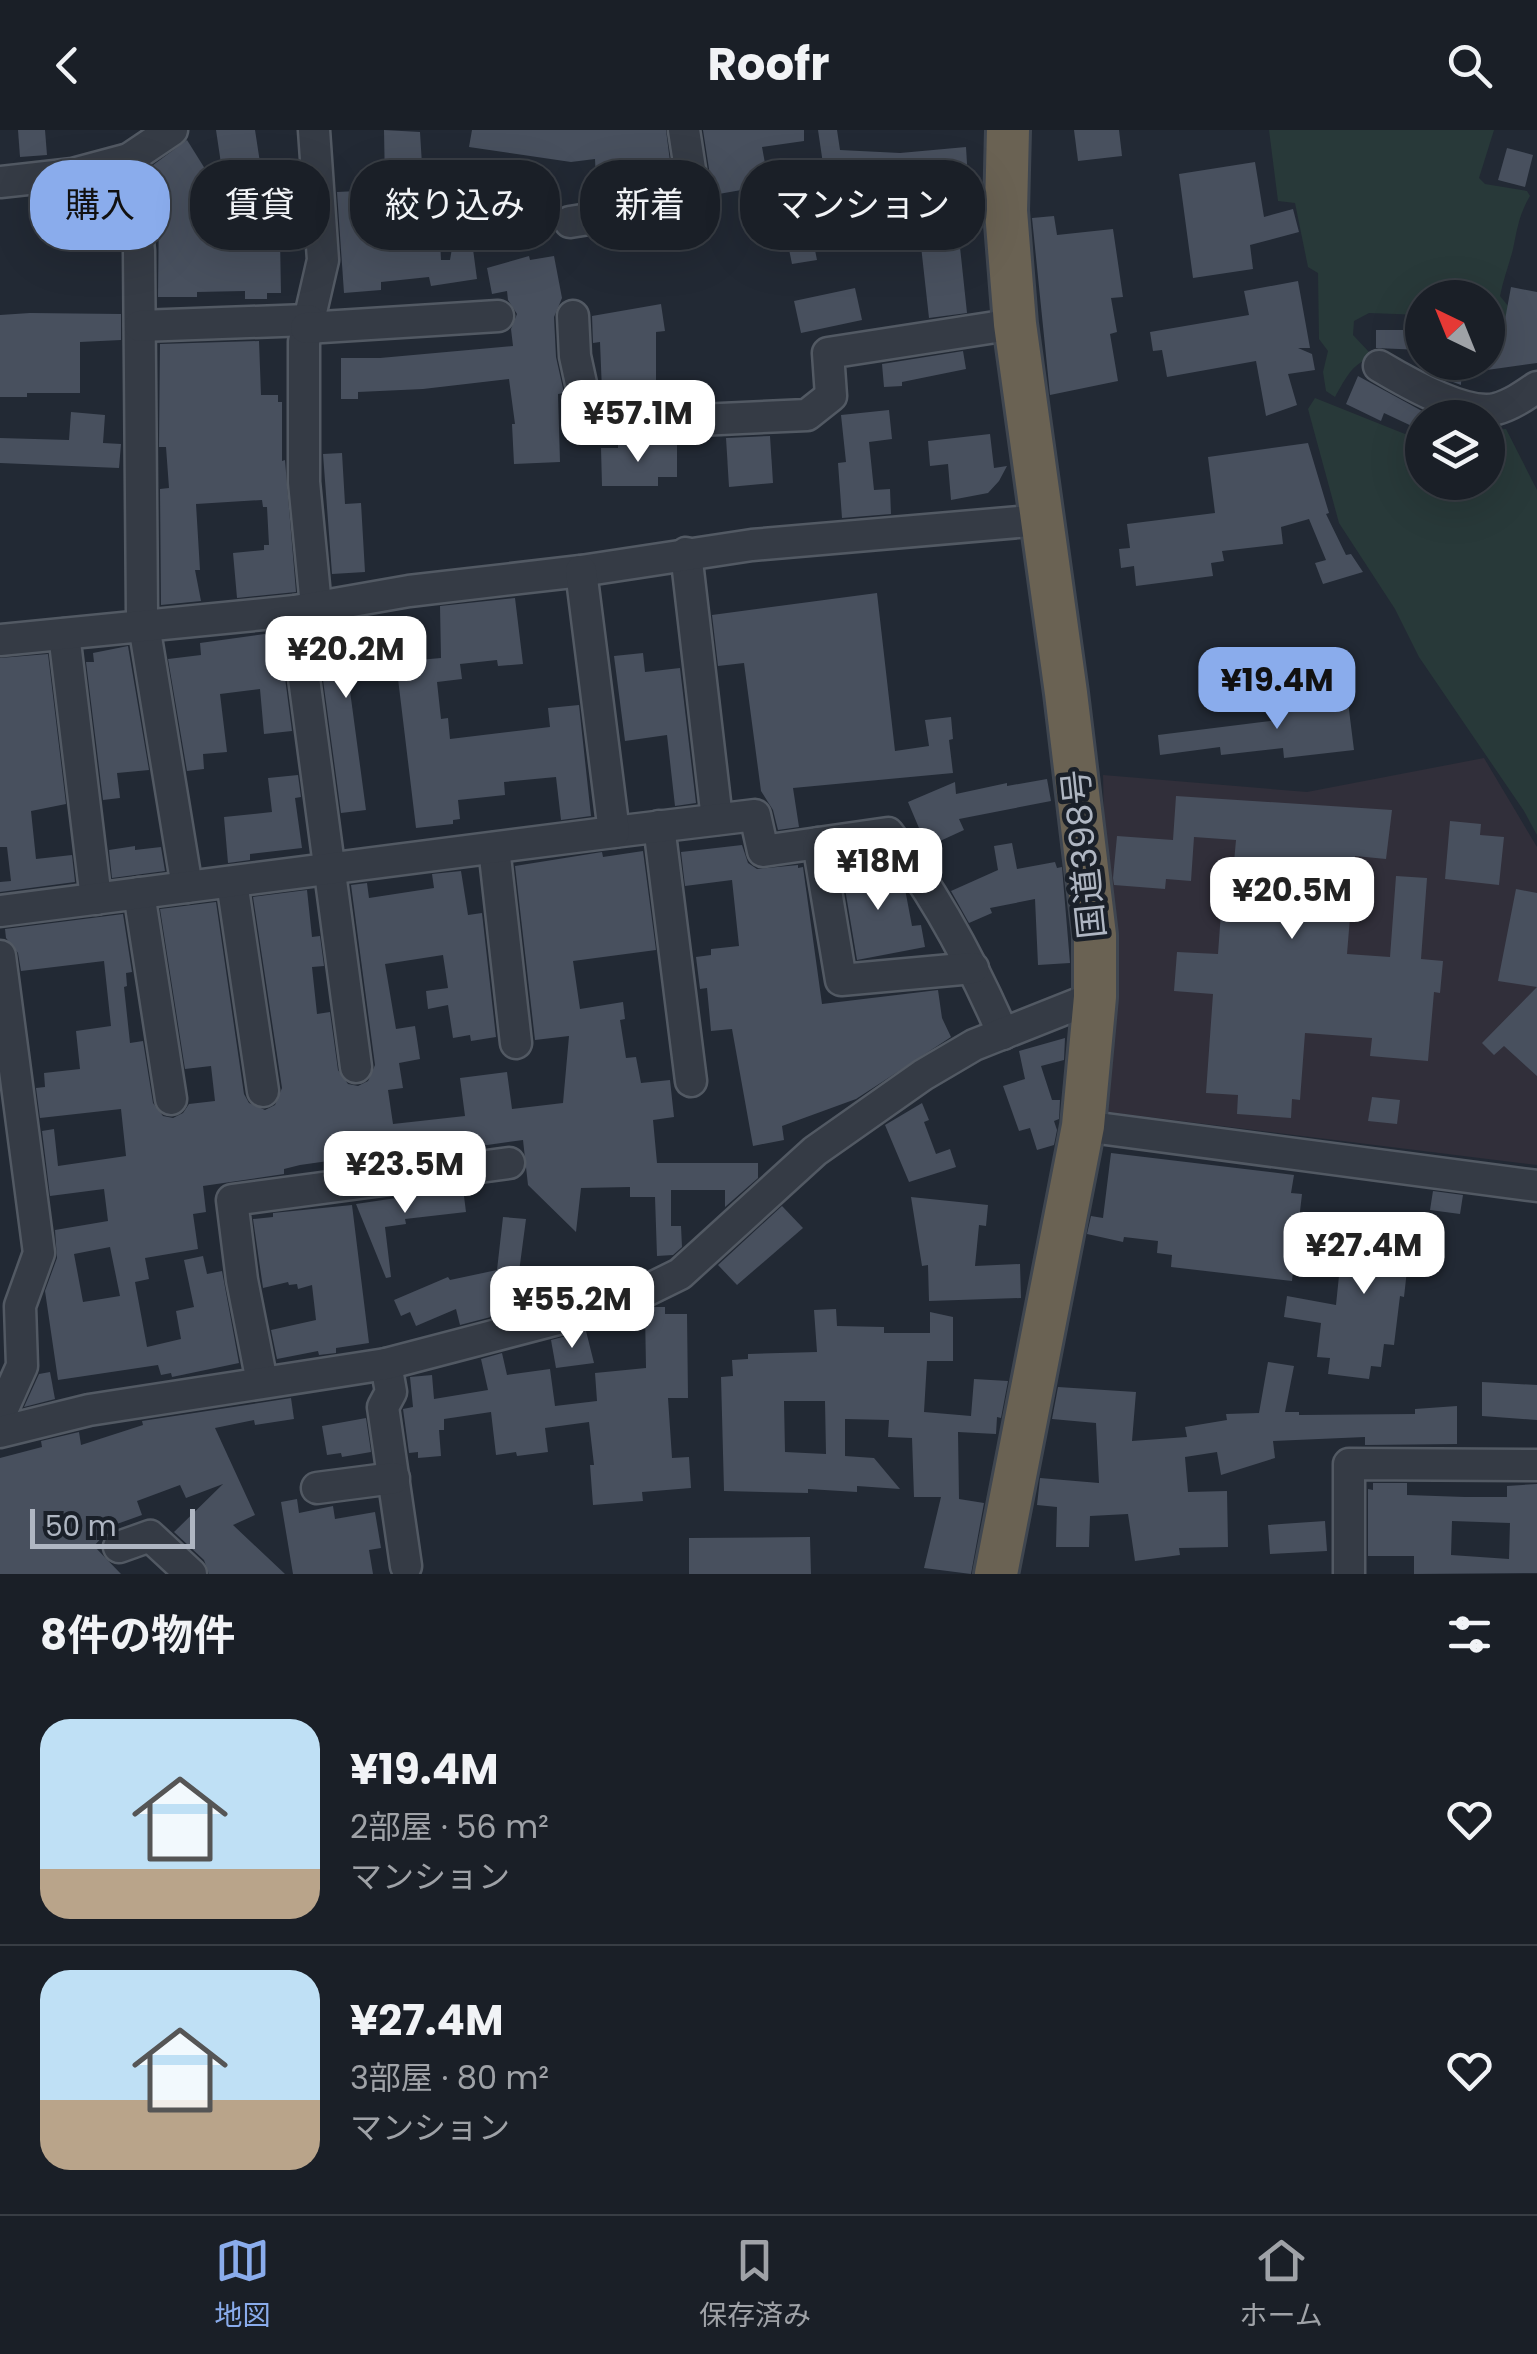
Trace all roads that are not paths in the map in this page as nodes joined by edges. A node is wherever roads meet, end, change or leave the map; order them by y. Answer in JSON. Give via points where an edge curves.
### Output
{"nodes":[{"id":1,"x":172,"y":130,"type":"edge"},
{"id":2,"x":314,"y":130,"type":"edge"},
{"id":3,"x":684,"y":130,"type":"edge"},
{"id":4,"x":1008,"y":130,"type":"edge"},
{"id":5,"x":129,"y":159,"type":"junction"},
{"id":6,"x":0,"y":182,"type":"edge"},
{"id":7,"x":570,"y":222,"type":"dead end"},
{"id":8,"x":498,"y":316,"type":"dead end"},
{"id":9,"x":573,"y":316,"type":"dead end"},
{"id":10,"x":307,"y":324,"type":"junction"},
{"id":11,"x":1015,"y":324,"type":"junction"},
{"id":12,"x":140,"y":326,"type":"junction"},
{"id":13,"x":1380,"y":366,"type":"dead end"},
{"id":14,"x":1537,"y":387,"type":"edge"},
{"id":15,"x":1042,"y":520,"type":"junction"},
{"id":16,"x":686,"y":553,"type":"junction"},
{"id":17,"x":581,"y":571,"type":"junction"},
{"id":18,"x":306,"y":608,"type":"junction"},
{"id":19,"x":144,"y":626,"type":"junction"},
{"id":20,"x":64,"y":634,"type":"junction"},
{"id":21,"x":0,"y":640,"type":"edge"},
{"id":22,"x":717,"y":819,"type":"junction"},
{"id":23,"x":659,"y":826,"type":"junction"},
{"id":24,"x":614,"y":832,"type":"junction"},
{"id":25,"x":818,"y":843,"type":"junction"},
{"id":26,"x":494,"y":848,"type":"junction"},
{"id":27,"x":329,"y":869,"type":"junction"},
{"id":28,"x":232,"y":882,"type":"junction"},
{"id":29,"x":187,"y":887,"type":"junction"},
{"id":30,"x":139,"y":894,"type":"junction"},
{"id":31,"x":96,"y":899,"type":"junction"},
{"id":32,"x":0,"y":912,"type":"edge"},
{"id":33,"x":0,"y":956,"type":"edge"},
{"id":34,"x":973,"y":968,"type":"junction"},
{"id":35,"x":1095,"y":997,"type":"junction"},
{"id":36,"x":1003,"y":1034,"type":"junction"},
{"id":37,"x":516,"y":1043,"type":"dead end"},
{"id":38,"x":356,"y":1067,"type":"dead end"},
{"id":39,"x":691,"y":1081,"type":"dead end"},
{"id":40,"x":264,"y":1091,"type":"dead end"},
{"id":41,"x":171,"y":1099,"type":"dead end"},
{"id":42,"x":1084,"y":1126,"type":"junction"},
{"id":43,"x":509,"y":1163,"type":"dead end"},
{"id":44,"x":1537,"y":1186,"type":"edge"},
{"id":45,"x":11,"y":1334,"type":"edge"},
{"id":46,"x":386,"y":1364,"type":"junction"},
{"id":47,"x":262,"y":1382,"type":"junction"},
{"id":48,"x":0,"y":1415,"type":"edge"},
{"id":49,"x":0,"y":1432,"type":"edge"},
{"id":50,"x":1537,"y":1465,"type":"edge"},
{"id":51,"x":394,"y":1478,"type":"junction"},
{"id":52,"x":317,"y":1488,"type":"dead end"},
{"id":53,"x":119,"y":1547,"type":"dead end"},
{"id":54,"x":406,"y":1566,"type":"dead end"},
{"id":55,"x":190,"y":1574,"type":"edge"},
{"id":56,"x":996,"y":1574,"type":"edge"},
{"id":57,"x":1350,"y":1574,"type":"edge"}],
"edges":[{"from":1,"to":5,"type":"street"},
{"from":2,"to":10,"type":"street","via":[[323,260]]},
{"from":3,"to":7,"type":"street","via":[[695,202]]},
{"from":4,"to":11,"type":"highway","name":"国道398号"},
{"from":5,"to":6,"type":"street"},
{"from":5,"to":12,"type":"street"},
{"from":8,"to":10,"type":"street"},
{"from":9,"to":11,"type":"street","via":[[590,425],[807,415],[831,396],[828,353]]},
{"from":10,"to":12,"type":"street"},
{"from":10,"to":18,"type":"street"},
{"from":11,"to":15,"type":"highway","name":"国道398号"},
{"from":12,"to":19,"type":"street"},
{"from":13,"to":14,"type":"street","via":[[1473,409],[1502,407]]},
{"from":15,"to":16,"type":"street"},
{"from":15,"to":35,"type":"highway","name":"国道398号","via":[[1095,934]]},
{"from":16,"to":17,"type":"street"},
{"from":16,"to":22,"type":"street"},
{"from":17,"to":18,"type":"street"},
{"from":17,"to":24,"type":"street"},
{"from":18,"to":19,"type":"street"},
{"from":18,"to":27,"type":"street"},
{"from":19,"to":20,"type":"street"},
{"from":19,"to":29,"type":"street"},
{"from":20,"to":21,"type":"street"},
{"from":20,"to":31,"type":"street"},
{"from":22,"to":23,"type":"street"},
{"from":22,"to":25,"type":"street","via":[[755,814],[763,851]]},
{"from":23,"to":24,"type":"street"},
{"from":23,"to":39,"type":"street"},
{"from":24,"to":26,"type":"street"},
{"from":25,"to":34,"type":"street","via":[[888,833],[916,868]]},
{"from":25,"to":34,"type":"street","via":[[841,980]]},
{"from":26,"to":27,"type":"street"},
{"from":26,"to":37,"type":"street"},
{"from":27,"to":28,"type":"street"},
{"from":27,"to":38,"type":"street"},
{"from":28,"to":29,"type":"street"},
{"from":28,"to":40,"type":"street"},
{"from":29,"to":30,"type":"street"},
{"from":30,"to":31,"type":"street"},
{"from":30,"to":41,"type":"street"},
{"from":31,"to":32,"type":"street"},
{"from":33,"to":45,"type":"street","via":[[39,1253]]},
{"from":34,"to":36,"type":"street"},
{"from":35,"to":36,"type":"street"},
{"from":35,"to":42,"type":"highway","name":"国道398号"},
{"from":36,"to":46,"type":"street","via":[[922,1075],[815,1151],[709,1250],[654,1289]]},
{"from":42,"to":44,"type":"street"},
{"from":42,"to":56,"type":"highway","name":"国道398号"},
{"from":43,"to":47,"type":"street","via":[[232,1200]]},
{"from":45,"to":48,"type":"street","via":[[22,1366]]},
{"from":46,"to":47,"type":"street"},
{"from":46,"to":51,"type":"street","via":[[391,1392],[384,1407]]},
{"from":47,"to":49,"type":"street","via":[[88,1410]]},
{"from":50,"to":57,"type":"street","via":[[1348,1464]]},
{"from":51,"to":52,"type":"street"},
{"from":51,"to":54,"type":"street"},
{"from":53,"to":55,"type":"street","via":[[150,1536]]}]}
